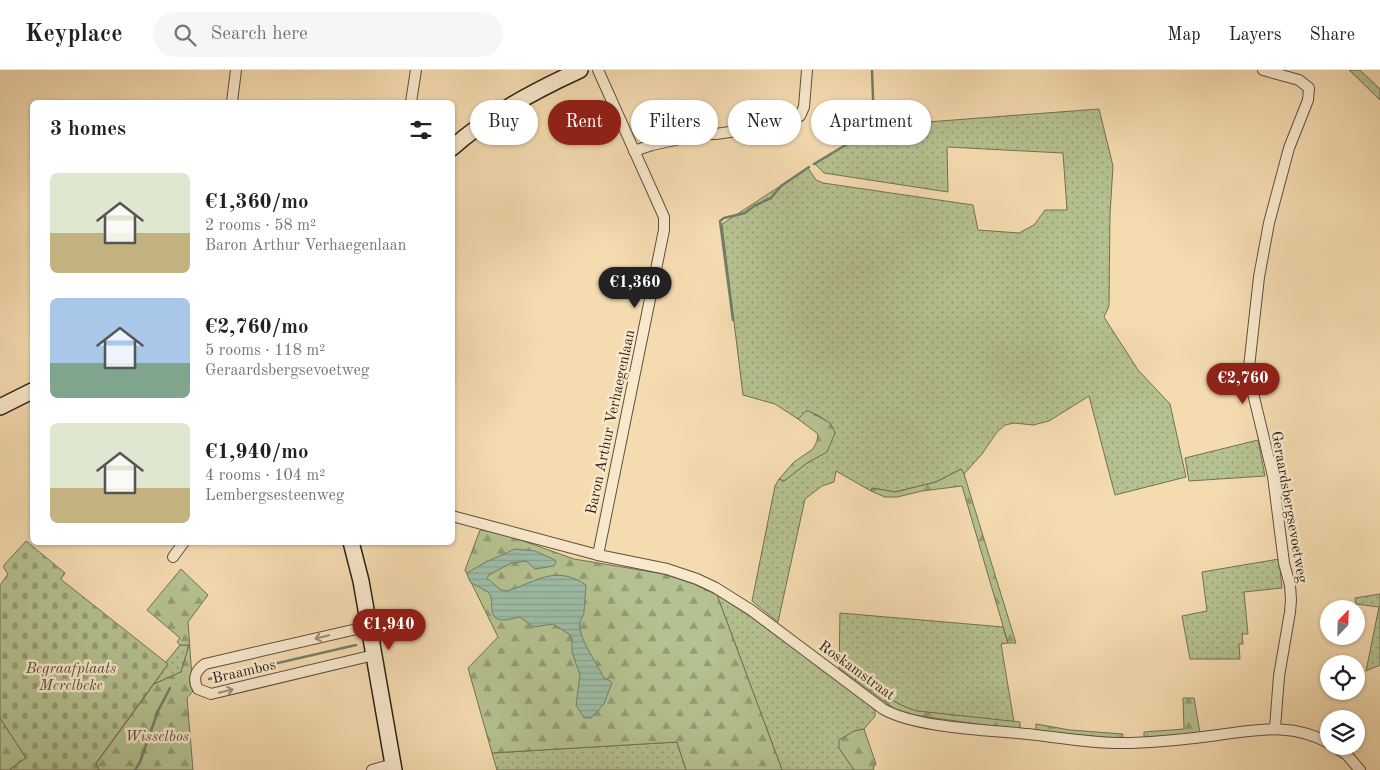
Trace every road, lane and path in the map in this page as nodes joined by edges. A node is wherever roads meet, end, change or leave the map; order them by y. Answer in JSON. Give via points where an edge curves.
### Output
{"nodes":[{"id":1,"x":236,"y":70,"type":"edge"},
{"id":2,"x":416,"y":70,"type":"edge"},
{"id":3,"x":580,"y":70,"type":"edge"},
{"id":4,"x":598,"y":70,"type":"edge"},
{"id":5,"x":807,"y":70,"type":"edge"},
{"id":6,"x":1263,"y":70,"type":"edge"},
{"id":7,"x":232,"y":100,"type":"edge"},
{"id":8,"x":411,"y":100,"type":"edge"},
{"id":9,"x":455,"y":146,"type":"edge"},
{"id":10,"x":634,"y":151,"type":"junction"},
{"id":11,"x":30,"y":392,"type":"edge"},
{"id":12,"x":0,"y":407,"type":"edge"},
{"id":13,"x":455,"y":517,"type":"edge"},
{"id":14,"x":182,"y":545,"type":"edge"},
{"id":15,"x":352,"y":545,"type":"edge"},
{"id":16,"x":598,"y":555,"type":"junction"},
{"id":17,"x":174,"y":557,"type":"dead end"},
{"id":18,"x":370,"y":626,"type":"junction"},
{"id":19,"x":374,"y":655,"type":"junction"},
{"id":20,"x":1274,"y":728,"type":"junction"},
{"id":21,"x":1320,"y":739,"type":"edge"},
{"id":22,"x":1347,"y":755,"type":"edge"},
{"id":23,"x":393,"y":767,"type":"edge"},
{"id":24,"x":372,"y":770,"type":"edge"},
{"id":25,"x":1360,"y":770,"type":"edge"}],
"edges":[{"from":1,"to":7,"type":"street"},
{"from":2,"to":8,"type":"street"},
{"from":3,"to":9,"type":"street","via":[[502,111]]},
{"from":4,"to":10,"type":"street","name":"Baron Arthur Verhaegenlaan"},
{"from":5,"to":10,"type":"street","via":[[804,107],[800,116]]},
{"from":6,"to":20,"type":"street","name":"Geraardsbergsevoetweg","via":[[1298,80],[1308,88],[1308,100],[1290,148],[1269,222],[1249,367],[1273,476],[1290,593]]},
{"from":10,"to":16,"type":"street","name":"Baron Arthur Verhaegenlaan","via":[[664,217],[664,230]]},
{"from":11,"to":12,"type":"street"},
{"from":13,"to":16,"type":"street","name":"Roskamstraat"},
{"from":14,"to":17,"type":"street"},
{"from":15,"to":18,"type":"street"},
{"from":16,"to":20,"type":"street","name":"Roskamstraat","via":[[667,569],[716,588],[751,610],[883,709],[905,718],[949,726],[1130,743]]},
{"from":18,"to":19,"type":"street"},
{"from":18,"to":19,"type":"street","name":"Braambos","one_way":true,"via":[[204,664],[196,674],[195,682],[198,689],[211,694]]},
{"from":19,"to":23,"type":"street"},
{"from":20,"to":21,"type":"street","name":"Roskamstraat","via":[[1294,730]]},
{"from":22,"to":25,"type":"street"},
{"from":23,"to":24,"type":"street"}]}
